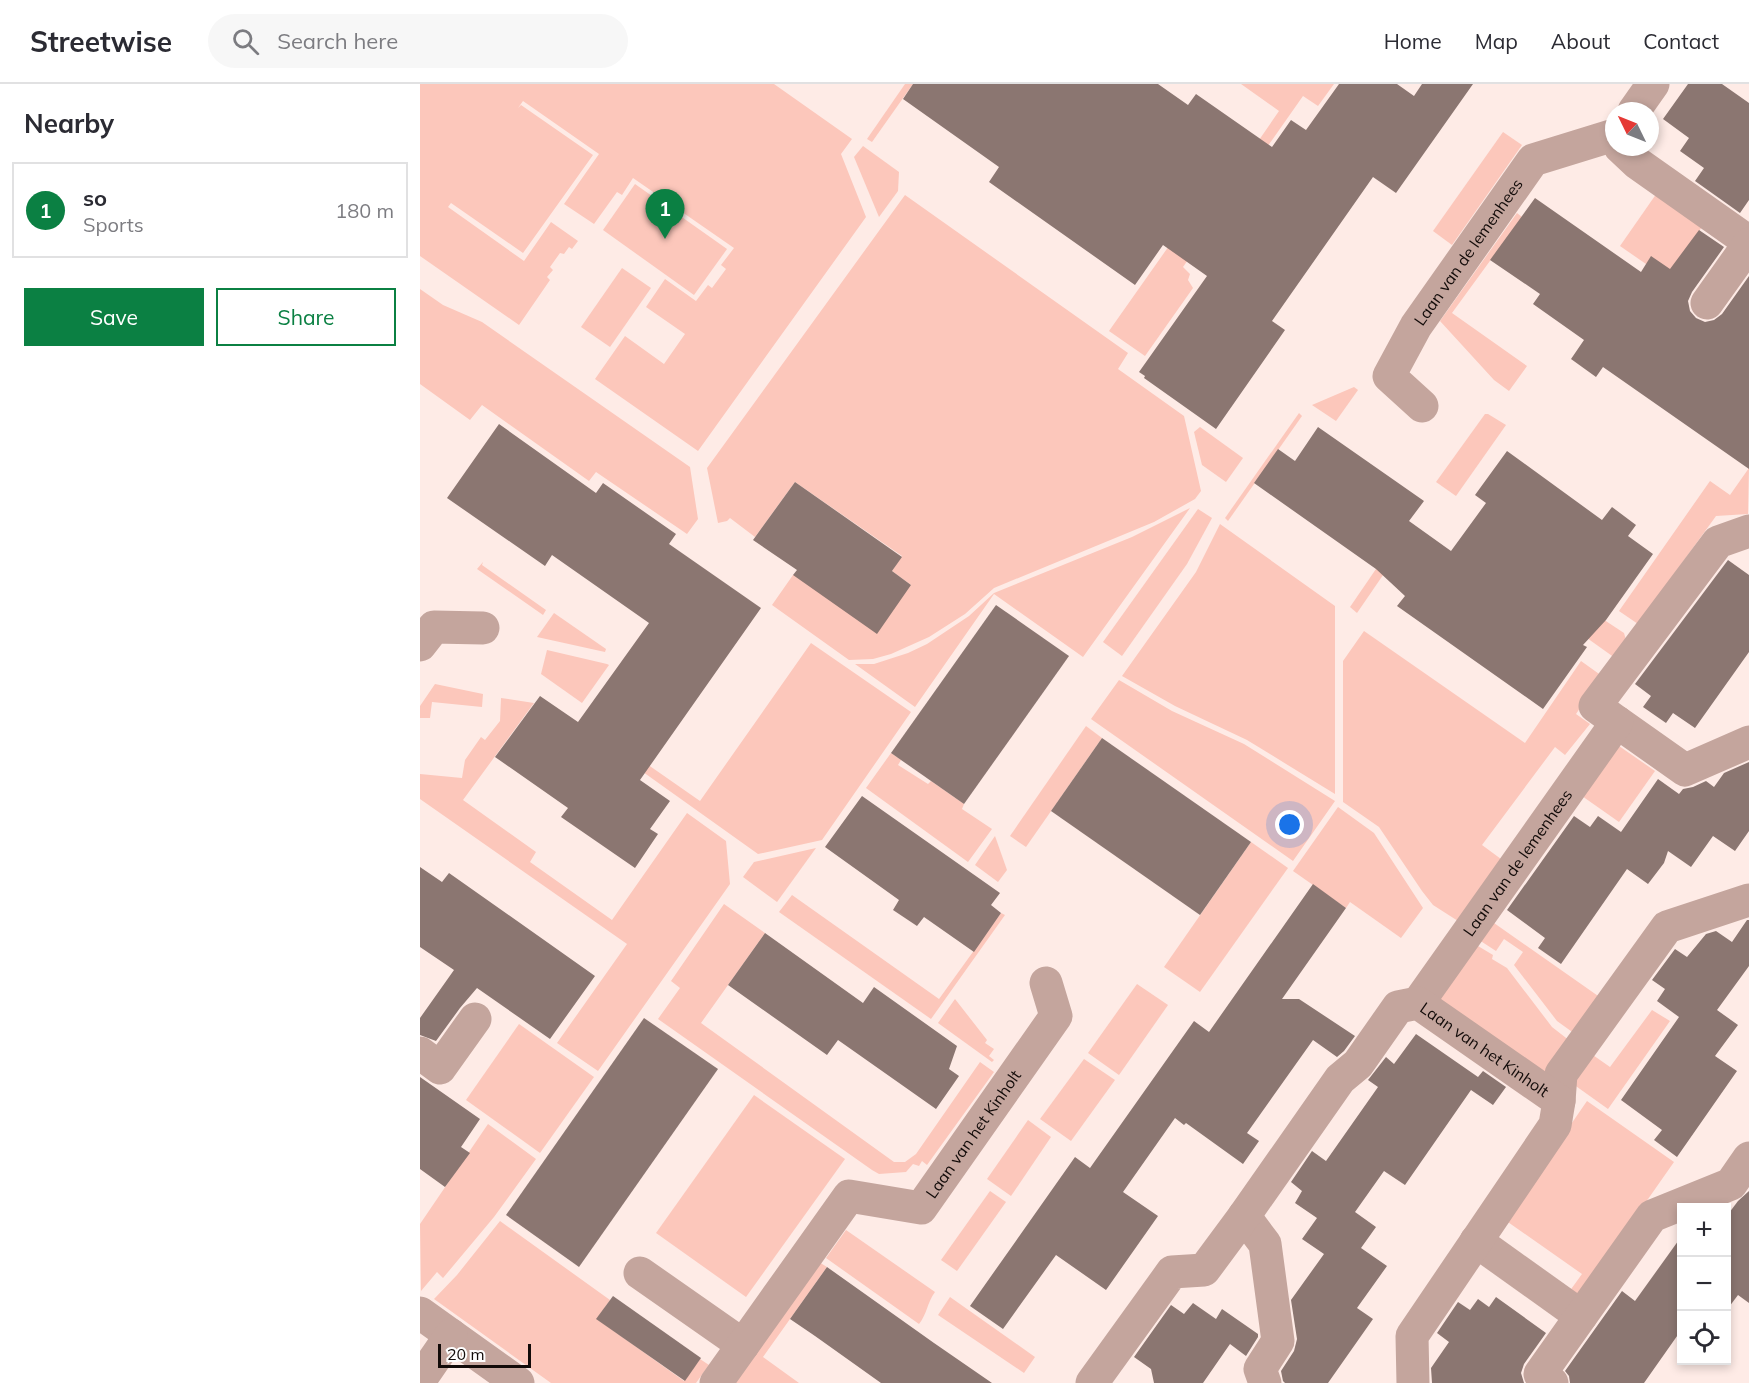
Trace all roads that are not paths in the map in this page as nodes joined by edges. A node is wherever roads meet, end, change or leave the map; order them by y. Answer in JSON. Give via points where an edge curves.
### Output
{"nodes":[{"id":1,"x":1653,"y":84,"type":"edge"},
{"id":2,"x":1640,"y":102,"type":"edge"},
{"id":3,"x":1605,"y":142,"type":"edge"},
{"id":4,"x":1630,"y":156,"type":"edge"},
{"id":5,"x":1749,"y":243,"type":"edge"},
{"id":6,"x":1707,"y":303,"type":"dead end"},
{"id":7,"x":1422,"y":406,"type":"dead end"},
{"id":8,"x":1749,"y":531,"type":"edge"},
{"id":9,"x":483,"y":628,"type":"dead end"},
{"id":10,"x":420,"y":645,"type":"edge"},
{"id":11,"x":1617,"y":722,"type":"junction"},
{"id":12,"x":1749,"y":742,"type":"edge"},
{"id":13,"x":1749,"y":900,"type":"edge"},
{"id":14,"x":1046,"y":983,"type":"dead end"},
{"id":15,"x":1418,"y":1003,"type":"junction"},
{"id":16,"x":475,"y":1019,"type":"dead end"},
{"id":17,"x":420,"y":1053,"type":"edge"},
{"id":18,"x":1559,"y":1101,"type":"junction"},
{"id":19,"x":1749,"y":1158,"type":"edge"},
{"id":20,"x":1244,"y":1216,"type":"junction"},
{"id":21,"x":1476,"y":1241,"type":"junction"},
{"id":22,"x":640,"y":1273,"type":"dead end"},
{"id":23,"x":420,"y":1313,"type":"edge"},
{"id":24,"x":1581,"y":1316,"type":"junction"},
{"id":25,"x":451,"y":1335,"type":"junction"},
{"id":26,"x":743,"y":1345,"type":"junction"},
{"id":27,"x":420,"y":1380,"type":"edge"},
{"id":28,"x":518,"y":1383,"type":"edge"},
{"id":29,"x":716,"y":1383,"type":"edge"},
{"id":30,"x":1092,"y":1383,"type":"edge"},
{"id":31,"x":1265,"y":1383,"type":"edge"},
{"id":32,"x":1413,"y":1383,"type":"edge"},
{"id":33,"x":1552,"y":1383,"type":"edge"}],
"edges":[{"from":1,"to":2,"type":"street"},
{"from":3,"to":7,"type":"street","name":"Laan van de Iemenhees","via":[[1533,160],[1416,326],[1389,376]]},
{"from":4,"to":5,"type":"street","name":"Laan van de Iemenhees"},
{"from":5,"to":6,"type":"street"},
{"from":8,"to":11,"type":"street","via":[[1718,542],[1595,706]]},
{"from":9,"to":10,"type":"street","via":[[434,627]]},
{"from":11,"to":12,"type":"street","via":[[1685,770]]},
{"from":11,"to":15,"type":"street","name":"Laan van de Iemenhees"},
{"from":13,"to":18,"type":"street","via":[[1667,927],[1561,1074]]},
{"from":14,"to":26,"type":"street","name":"Laan van het Kinholt","via":[[1056,1016],[921,1208],[849,1196]]},
{"from":15,"to":18,"type":"street","name":"Laan van het Kinholt"},
{"from":15,"to":20,"type":"street","name":"Laan van het Kinholt","via":[[1398,1007],[1358,1064],[1340,1079]]},
{"from":16,"to":17,"type":"street","via":[[440,1068]]},
{"from":18,"to":21,"type":"street","name":"Laan van het Kinholt","via":[[1555,1125]]},
{"from":19,"to":24,"type":"street","via":[[1731,1184],[1652,1216]]},
{"from":20,"to":30,"type":"street","name":"Laan van het Kinholt","via":[[1204,1270],[1172,1272]]},
{"from":20,"to":31,"type":"street","via":[[1265,1244],[1278,1341],[1260,1369]]},
{"from":21,"to":24,"type":"street"},
{"from":21,"to":32,"type":"street","name":"Laan van het Kinholt","via":[[1412,1336]]},
{"from":22,"to":26,"type":"street"},
{"from":23,"to":25,"type":"street"},
{"from":24,"to":33,"type":"street","via":[[1540,1374]]},
{"from":25,"to":27,"type":"street"},
{"from":25,"to":28,"type":"street"},
{"from":26,"to":29,"type":"street","name":"Laan van het Kinholt"}]}
